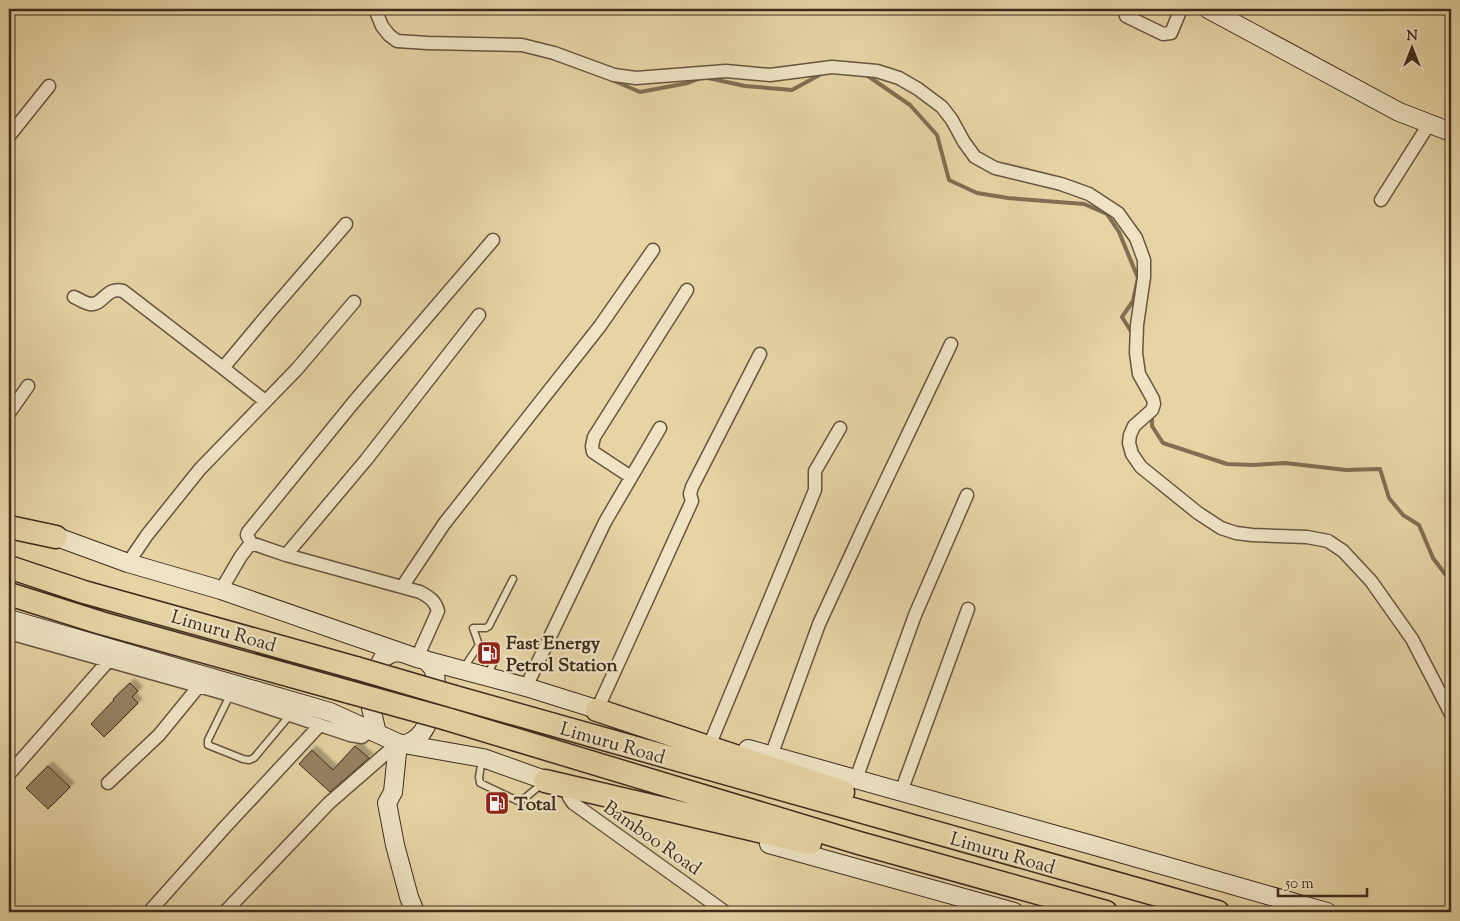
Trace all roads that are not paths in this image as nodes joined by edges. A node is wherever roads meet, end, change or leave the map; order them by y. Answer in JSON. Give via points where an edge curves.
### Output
{"nodes":[{"id":1,"x":375,"y":9,"type":"edge"},
{"id":2,"x":1181,"y":9,"type":"edge"},
{"id":3,"x":1208,"y":9,"type":"edge"},
{"id":4,"x":1126,"y":16,"type":"dead end"},
{"id":5,"x":49,"y":86,"type":"dead end"},
{"id":6,"x":1429,"y":124,"type":"junction"},
{"id":7,"x":1451,"y":132,"type":"edge"},
{"id":8,"x":9,"y":136,"type":"edge"},
{"id":9,"x":1382,"y":200,"type":"dead end"},
{"id":10,"x":346,"y":224,"type":"dead end"},
{"id":11,"x":493,"y":240,"type":"dead end"},
{"id":12,"x":653,"y":250,"type":"dead end"},
{"id":13,"x":687,"y":290,"type":"dead end"},
{"id":14,"x":74,"y":297,"type":"dead end"},
{"id":15,"x":354,"y":302,"type":"dead end"},
{"id":16,"x":479,"y":315,"type":"dead end"},
{"id":17,"x":951,"y":344,"type":"dead end"},
{"id":18,"x":760,"y":354,"type":"dead end"},
{"id":19,"x":223,"y":368,"type":"junction"},
{"id":20,"x":28,"y":386,"type":"dead end"},
{"id":21,"x":266,"y":401,"type":"junction"},
{"id":22,"x":9,"y":413,"type":"edge"},
{"id":23,"x":660,"y":428,"type":"dead end"},
{"id":24,"x":840,"y":428,"type":"dead end"},
{"id":25,"x":631,"y":477,"type":"junction"},
{"id":26,"x":966,"y":495,"type":"dead end"},
{"id":27,"x":9,"y":520,"type":"edge"},
{"id":28,"x":9,"y":527,"type":"edge"},
{"id":29,"x":56,"y":537,"type":"junction"},
{"id":30,"x":251,"y":543,"type":"junction"},
{"id":31,"x":286,"y":555,"type":"junction"},
{"id":32,"x":128,"y":563,"type":"junction"},
{"id":33,"x":9,"y":567,"type":"edge"},
{"id":34,"x":513,"y":579,"type":"dead end"},
{"id":35,"x":402,"y":587,"type":"junction"},
{"id":36,"x":221,"y":590,"type":"junction"},
{"id":37,"x":9,"y":594,"type":"edge"},
{"id":38,"x":968,"y":609,"type":"dead end"},
{"id":39,"x":9,"y":619,"type":"edge"},
{"id":40,"x":9,"y":633,"type":"edge"},
{"id":41,"x":478,"y":645,"type":"junction"},
{"id":42,"x":400,"y":652,"type":"junction"},
{"id":43,"x":422,"y":659,"type":"junction"},
{"id":44,"x":109,"y":660,"type":"junction"},
{"id":45,"x":463,"y":670,"type":"junction"},
{"id":46,"x":487,"y":677,"type":"junction"},
{"id":47,"x":199,"y":686,"type":"junction"},
{"id":48,"x":526,"y":688,"type":"junction"},
{"id":49,"x":230,"y":695,"type":"junction"},
{"id":50,"x":597,"y":710,"type":"junction"},
{"id":51,"x":1451,"y":714,"type":"edge"},
{"id":52,"x":290,"y":715,"type":"junction"},
{"id":53,"x":320,"y":725,"type":"junction"},
{"id":54,"x":374,"y":732,"type":"junction"},
{"id":55,"x":712,"y":739,"type":"junction"},
{"id":56,"x":402,"y":743,"type":"junction"},
{"id":57,"x":771,"y":756,"type":"junction"},
{"id":58,"x":483,"y":758,"type":"junction"},
{"id":59,"x":9,"y":774,"type":"edge"},
{"id":60,"x":856,"y":779,"type":"junction"},
{"id":61,"x":546,"y":781,"type":"junction"},
{"id":62,"x":108,"y":783,"type":"dead end"},
{"id":63,"x":568,"y":787,"type":"junction"},
{"id":64,"x":901,"y":792,"type":"junction"},
{"id":65,"x":1137,"y":889,"type":"junction"},
{"id":66,"x":150,"y":912,"type":"edge"},
{"id":67,"x":225,"y":912,"type":"edge"},
{"id":68,"x":415,"y":912,"type":"edge"},
{"id":69,"x":726,"y":912,"type":"edge"},
{"id":70,"x":1014,"y":912,"type":"edge"},
{"id":71,"x":1101,"y":912,"type":"edge"},
{"id":72,"x":1106,"y":912,"type":"edge"},
{"id":73,"x":1218,"y":912,"type":"edge"},
{"id":74,"x":1327,"y":912,"type":"edge"}],
"edges":[{"from":1,"to":51,"type":"street","via":[[388,35],[397,41],[522,45],[614,75],[636,78],[726,71],[770,75],[832,67],[876,71],[899,78],[942,107],[975,157],[995,168],[1089,194],[1118,213],[1136,238],[1144,260],[1136,352],[1139,374],[1154,404],[1130,435],[1132,454],[1141,467],[1220,528],[1252,535],[1328,541],[1343,552],[1371,581],[1412,639]]},
{"from":2,"to":4,"type":"street","via":[[1174,29],[1164,34]]},
{"from":3,"to":6,"type":"street","via":[[1399,112]]},
{"from":5,"to":8,"type":"street"},
{"from":6,"to":7,"type":"street"},
{"from":6,"to":9,"type":"street"},
{"from":10,"to":19,"type":"street"},
{"from":11,"to":30,"type":"street","via":[[248,532]]},
{"from":12,"to":35,"type":"street","via":[[600,326],[444,524]]},
{"from":13,"to":25,"type":"street","via":[[594,437],[593,452]]},
{"from":14,"to":19,"type":"street","via":[[92,304],[112,291],[123,291]]},
{"from":15,"to":21,"type":"street"},
{"from":16,"to":31,"type":"street","via":[[366,460]]},
{"from":17,"to":57,"type":"street","via":[[819,624]]},
{"from":18,"to":50,"type":"street","via":[[692,487],[692,501]]},
{"from":19,"to":21,"type":"street"},
{"from":20,"to":22,"type":"street"},
{"from":21,"to":32,"type":"street","via":[[200,469]]},
{"from":23,"to":25,"type":"street"},
{"from":24,"to":55,"type":"street","via":[[816,471],[816,490]]},
{"from":25,"to":48,"type":"street","via":[[605,522]]},
{"from":26,"to":60,"type":"street","via":[[915,615]]},
{"from":27,"to":29,"type":"street"},
{"from":28,"to":29,"type":"highway"},
{"from":29,"to":32,"type":"street"},
{"from":30,"to":31,"type":"street"},
{"from":30,"to":36,"type":"street"},
{"from":31,"to":35,"type":"street"},
{"from":32,"to":36,"type":"street"},
{"from":33,"to":65,"type":"highway","name":"Limuru Road","bridge":true,"via":[[84,592],[455,698]]},
{"from":34,"to":41,"type":"lane","via":[[489,626],[473,628]]},
{"from":35,"to":43,"type":"street","via":[[420,592],[436,603],[438,611]]},
{"from":36,"to":42,"type":"street"},
{"from":37,"to":72,"type":"highway","name":"Limuru Road","bridge":true,"via":[[101,624],[447,719],[859,843]]},
{"from":38,"to":64,"type":"street"},
{"from":39,"to":54,"type":"street","via":[[330,712]]},
{"from":40,"to":44,"type":"street"},
{"from":41,"to":45,"type":"lane"},
{"from":41,"to":46,"type":"lane","via":[[496,657]]},
{"from":42,"to":43,"type":"street"},
{"from":42,"to":54,"type":"street","via":[[383,658],[378,667],[370,704]]},
{"from":43,"to":45,"type":"street"},
{"from":43,"to":56,"type":"street","via":[[434,670],[436,685],[432,707],[426,727],[415,740]]},
{"from":44,"to":47,"type":"street"},
{"from":44,"to":59,"type":"street"},
{"from":45,"to":46,"type":"street"},
{"from":46,"to":48,"type":"street"},
{"from":47,"to":49,"type":"street"},
{"from":47,"to":62,"type":"street","via":[[159,735]]},
{"from":48,"to":50,"type":"street"},
{"from":49,"to":52,"type":"street"},
{"from":49,"to":52,"type":"lane","via":[[208,745],[243,760],[254,758]]},
{"from":50,"to":55,"type":"street"},
{"from":50,"to":65,"type":"highway"},
{"from":52,"to":53,"type":"street"},
{"from":53,"to":54,"type":"street","via":[[358,737]]},
{"from":53,"to":66,"type":"street"},
{"from":54,"to":56,"type":"street"},
{"from":55,"to":57,"type":"street"},
{"from":56,"to":58,"type":"street"},
{"from":56,"to":67,"type":"street","via":[[329,803]]},
{"from":56,"to":68,"type":"street","via":[[393,792],[387,802],[395,845]]},
{"from":57,"to":60,"type":"street"},
{"from":58,"to":61,"type":"street"},
{"from":58,"to":61,"type":"lane","via":[[480,782],[520,802]]},
{"from":60,"to":64,"type":"street"},
{"from":61,"to":63,"type":"street"},
{"from":61,"to":71,"type":"highway"},
{"from":63,"to":69,"type":"street","name":"Bamboo Road","via":[[573,803]]},
{"from":63,"to":70,"type":"street"},
{"from":64,"to":74,"type":"street"},
{"from":65,"to":73,"type":"highway","name":"Limuru Road"}]}
